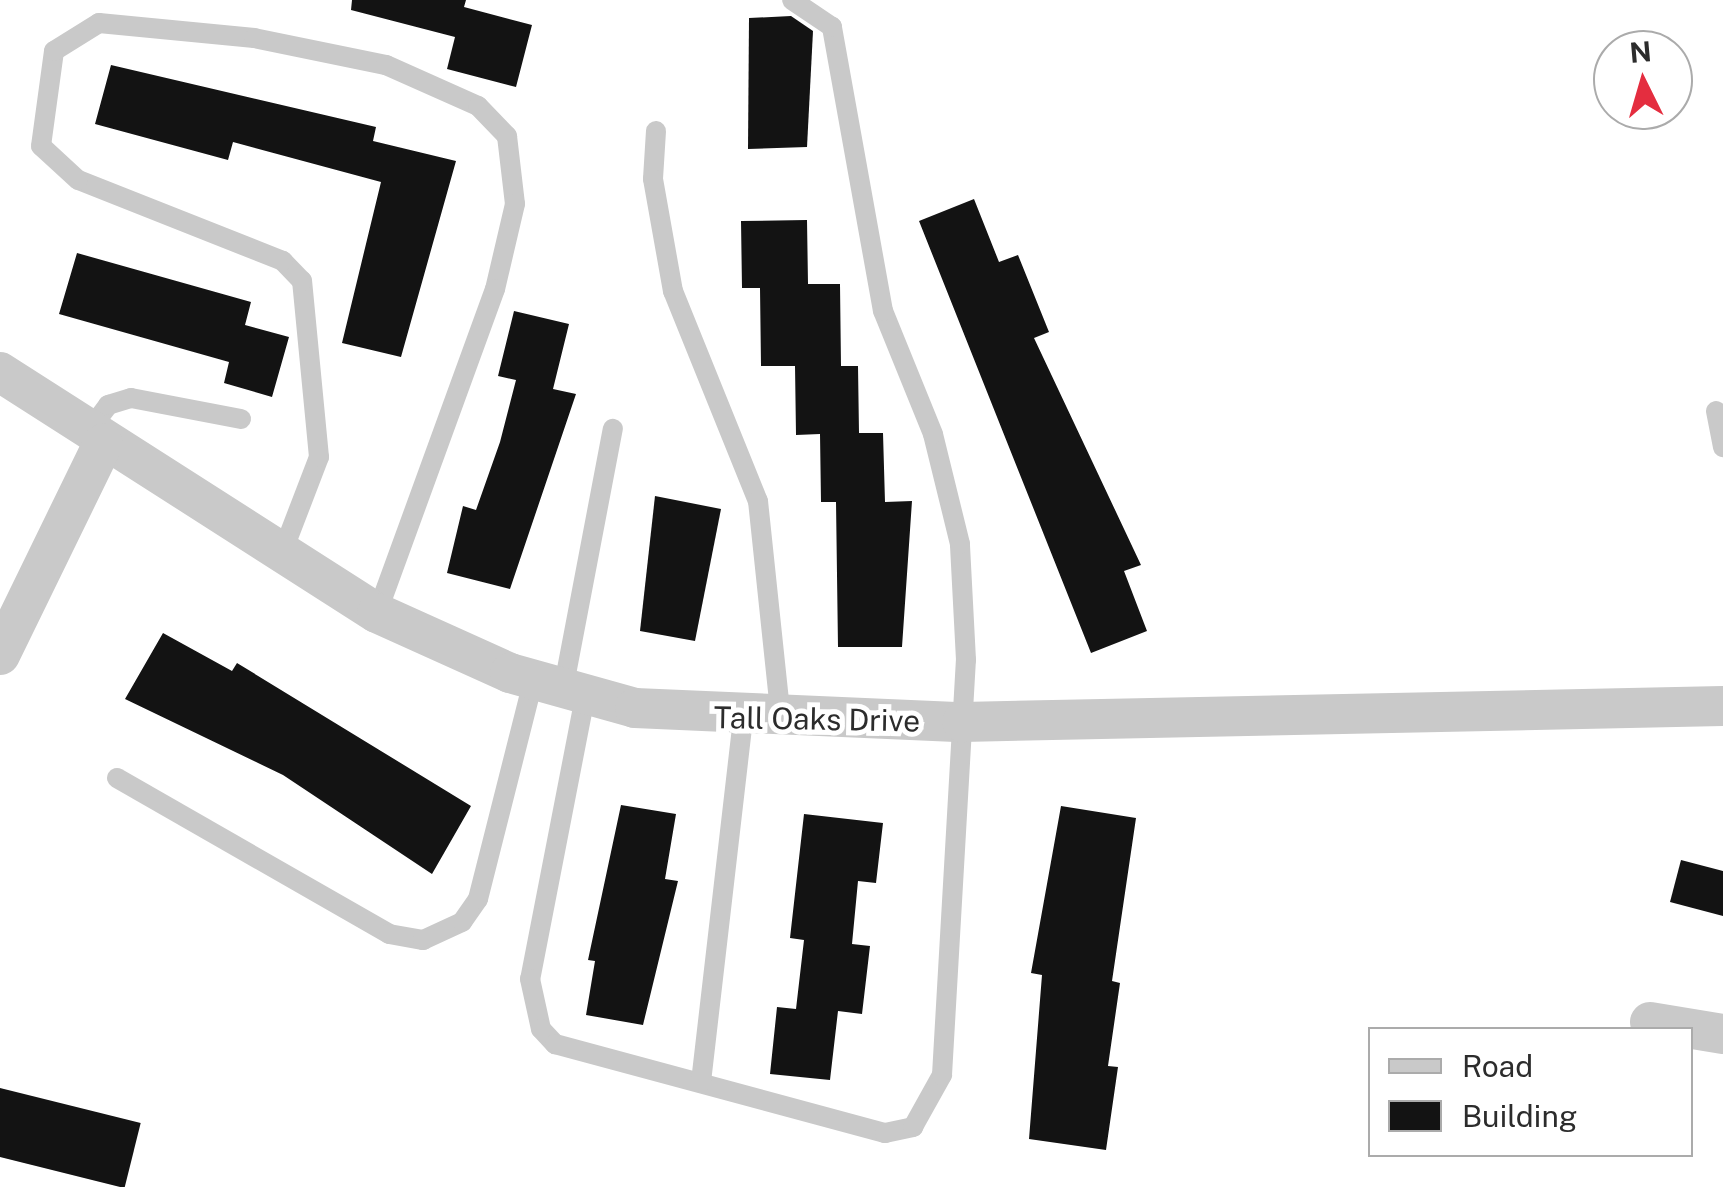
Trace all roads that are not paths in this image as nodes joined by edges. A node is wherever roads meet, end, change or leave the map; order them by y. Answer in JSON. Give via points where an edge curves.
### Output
{"nodes":[{"id":1,"x":792,"y":0,"type":"edge"},
{"id":2,"x":656,"y":131,"type":"dead end"},
{"id":3,"x":0,"y":372,"type":"edge"},
{"id":4,"x":1716,"y":411,"type":"dead end"},
{"id":5,"x":241,"y":419,"type":"dead end"},
{"id":6,"x":613,"y":429,"type":"dead end"},
{"id":7,"x":95,"y":439,"type":"junction"},
{"id":8,"x":1723,"y":447,"type":"edge"},
{"id":9,"x":281,"y":556,"type":"junction"},
{"id":10,"x":377,"y":612,"type":"junction"},
{"id":11,"x":0,"y":656,"type":"edge"},
{"id":12,"x":560,"y":689,"type":"junction"},
{"id":13,"x":1723,"y":706,"type":"edge"},
{"id":14,"x":762,"y":720,"type":"junction"},
{"id":15,"x":962,"y":722,"type":"junction"},
{"id":16,"x":118,"y":778,"type":"dead end"},
{"id":17,"x":1650,"y":1022,"type":"dead end"},
{"id":18,"x":1680,"y":1027,"type":"edge"},
{"id":19,"x":1693,"y":1029,"type":"edge"},
{"id":20,"x":1723,"y":1034,"type":"edge"},
{"id":21,"x":701,"y":1082,"type":"junction"}],
"edges":[{"from":1,"to":15,"type":"lane","via":[[832,27],[883,311],[950,490],[960,544]]},
{"from":2,"to":14,"type":"lane","via":[[655,196],[672,291],[758,501]]},
{"from":3,"to":7,"type":"street","name":"Tall Oaks Drive"},
{"from":4,"to":8,"type":"lane"},
{"from":5,"to":7,"type":"lane","via":[[131,398],[108,405]]},
{"from":6,"to":12,"type":"lane"},
{"from":7,"to":9,"type":"street","name":"Tall Oaks Drive"},
{"from":7,"to":11,"type":"street"},
{"from":9,"to":10,"type":"street","name":"Tall Oaks Drive"},
{"from":9,"to":10,"type":"lane","via":[[319,458],[302,281],[284,261],[78,180],[41,146],[54,51],[98,23],[254,38],[386,66],[478,106],[506,136],[515,204],[495,289]]},
{"from":10,"to":12,"type":"street","name":"Tall Oaks Drive"},
{"from":12,"to":14,"type":"street","name":"Tall Oaks Drive"},
{"from":12,"to":16,"type":"lane","via":[[478,899],[462,922],[423,940],[390,934]]},
{"from":12,"to":21,"type":"lane","via":[[532,1008],[555,1044]]},
{"from":13,"to":15,"type":"street","name":"Tall Oaks Drive"},
{"from":14,"to":15,"type":"street","name":"Tall Oaks Drive"},
{"from":14,"to":21,"type":"lane"},
{"from":15,"to":21,"type":"lane","via":[[942,1075],[930,1109],[913,1127],[884,1133]]},
{"from":17,"to":18,"type":"street"},
{"from":19,"to":20,"type":"street"}]}
